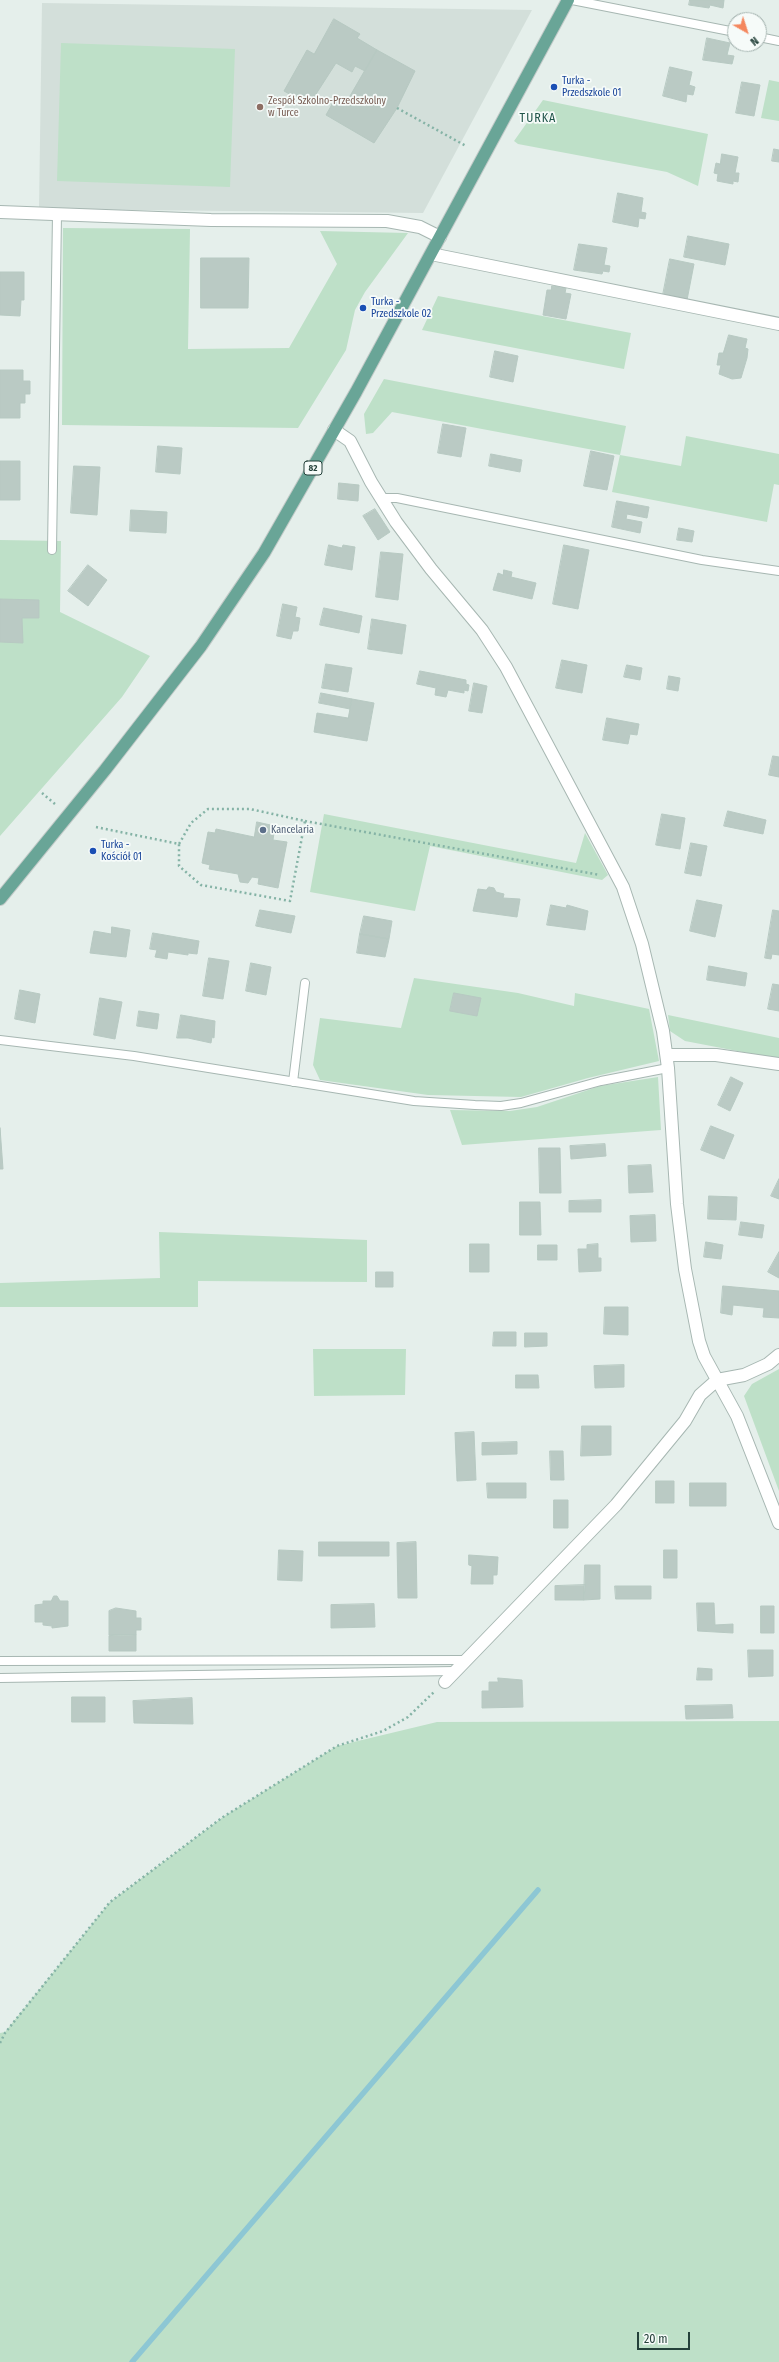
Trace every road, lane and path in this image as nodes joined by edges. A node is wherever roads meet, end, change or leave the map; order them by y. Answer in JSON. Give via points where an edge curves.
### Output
{"nodes":[{"id":1,"x":568,"y":0,"type":"edge"},
{"id":2,"x":572,"y":0,"type":"edge"},
{"id":3,"x":727,"y":30,"type":"edge"},
{"id":4,"x":767,"y":39,"type":"edge"},
{"id":5,"x":779,"y":41,"type":"edge"},
{"id":6,"x":397,"y":108,"type":"dead end"},
{"id":7,"x":466,"y":146,"type":"dead end"},
{"id":8,"x":0,"y":212,"type":"edge"},
{"id":9,"x":57,"y":214,"type":"junction"},
{"id":10,"x":440,"y":237,"type":"junction"},
{"id":11,"x":431,"y":254,"type":"junction"},
{"id":12,"x":779,"y":324,"type":"edge"},
{"id":13,"x":334,"y":430,"type":"junction"},
{"id":14,"x":381,"y":498,"type":"junction"},
{"id":15,"x":52,"y":550,"type":"dead end"},
{"id":16,"x":779,"y":571,"type":"edge"},
{"id":17,"x":42,"y":793,"type":"dead end"},
{"id":18,"x":55,"y":804,"type":"dead end"},
{"id":19,"x":305,"y":821,"type":"junction"},
{"id":20,"x":96,"y":827,"type":"dead end"},
{"id":21,"x":179,"y":844,"type":"junction"},
{"id":22,"x":619,"y":878,"type":"junction"},
{"id":23,"x":0,"y":899,"type":"edge"},
{"id":24,"x":305,"y":983,"type":"dead end"},
{"id":25,"x":0,"y":1040,"type":"edge"},
{"id":26,"x":667,"y":1055,"type":"junction"},
{"id":27,"x":779,"y":1064,"type":"edge"},
{"id":28,"x":668,"y":1068,"type":"junction"},
{"id":29,"x":294,"y":1082,"type":"junction"},
{"id":30,"x":779,"y":1355,"type":"edge"},
{"id":31,"x":717,"y":1380,"type":"junction"},
{"id":32,"x":779,"y":1522,"type":"edge"},
{"id":33,"x":466,"y":1660,"type":"junction"},
{"id":34,"x":0,"y":1662,"type":"edge"},
{"id":35,"x":455,"y":1672,"type":"junction"},
{"id":36,"x":0,"y":1678,"type":"edge"},
{"id":37,"x":444,"y":1682,"type":"joint"},
{"id":38,"x":0,"y":2043,"type":"edge"}],
"edges":[{"from":1,"to":10,"type":"main road","number":"82"},
{"from":2,"to":3,"type":"lane"},
{"from":4,"to":5,"type":"lane"},
{"from":6,"to":7,"type":"path"},
{"from":8,"to":9,"type":"street"},
{"from":9,"to":10,"type":"street","via":[[211,220],[387,221],[420,227]]},
{"from":9,"to":15,"type":"lane"},
{"from":10,"to":11,"type":"main road","number":"82"},
{"from":11,"to":12,"type":"street"},
{"from":11,"to":13,"type":"main road","number":"82"},
{"from":13,"to":14,"type":"street","via":[[350,441]]},
{"from":13,"to":23,"type":"main road","number":"82","via":[[264,553],[216,626],[115,758]]},
{"from":14,"to":16,"type":"lane","via":[[398,498],[702,560]]},
{"from":14,"to":22,"type":"street","via":[[431,569],[482,630],[506,667]]},
{"from":17,"to":18,"type":"path"},
{"from":19,"to":21,"type":"path","via":[[250,809],[208,809],[191,823]]},
{"from":19,"to":21,"type":"path","via":[[290,901],[201,885],[179,866]]},
{"from":19,"to":22,"type":"path"},
{"from":20,"to":21,"type":"path"},
{"from":22,"to":26,"type":"street","via":[[646,956]]},
{"from":24,"to":29,"type":"lane"},
{"from":25,"to":29,"type":"lane","via":[[134,1056]]},
{"from":26,"to":27,"type":"street","via":[[716,1055]]},
{"from":26,"to":28,"type":"street"},
{"from":28,"to":29,"type":"lane","via":[[601,1081],[501,1106],[414,1101]]},
{"from":28,"to":31,"type":"street","via":[[677,1204],[686,1276],[704,1356]]},
{"from":30,"to":31,"type":"street","via":[[768,1364],[744,1375]]},
{"from":31,"to":32,"type":"street","via":[[737,1416]]},
{"from":31,"to":33,"type":"street","via":[[700,1395],[685,1421],[616,1505]]},
{"from":33,"to":34,"type":"lane"},
{"from":33,"to":35,"type":"street"},
{"from":35,"to":36,"type":"lane"},
{"from":35,"to":37,"type":"street"},
{"from":37,"to":38,"type":"path","via":[[408,1717],[383,1731],[337,1746],[223,1817],[110,1902],[5,2032]]}]}
